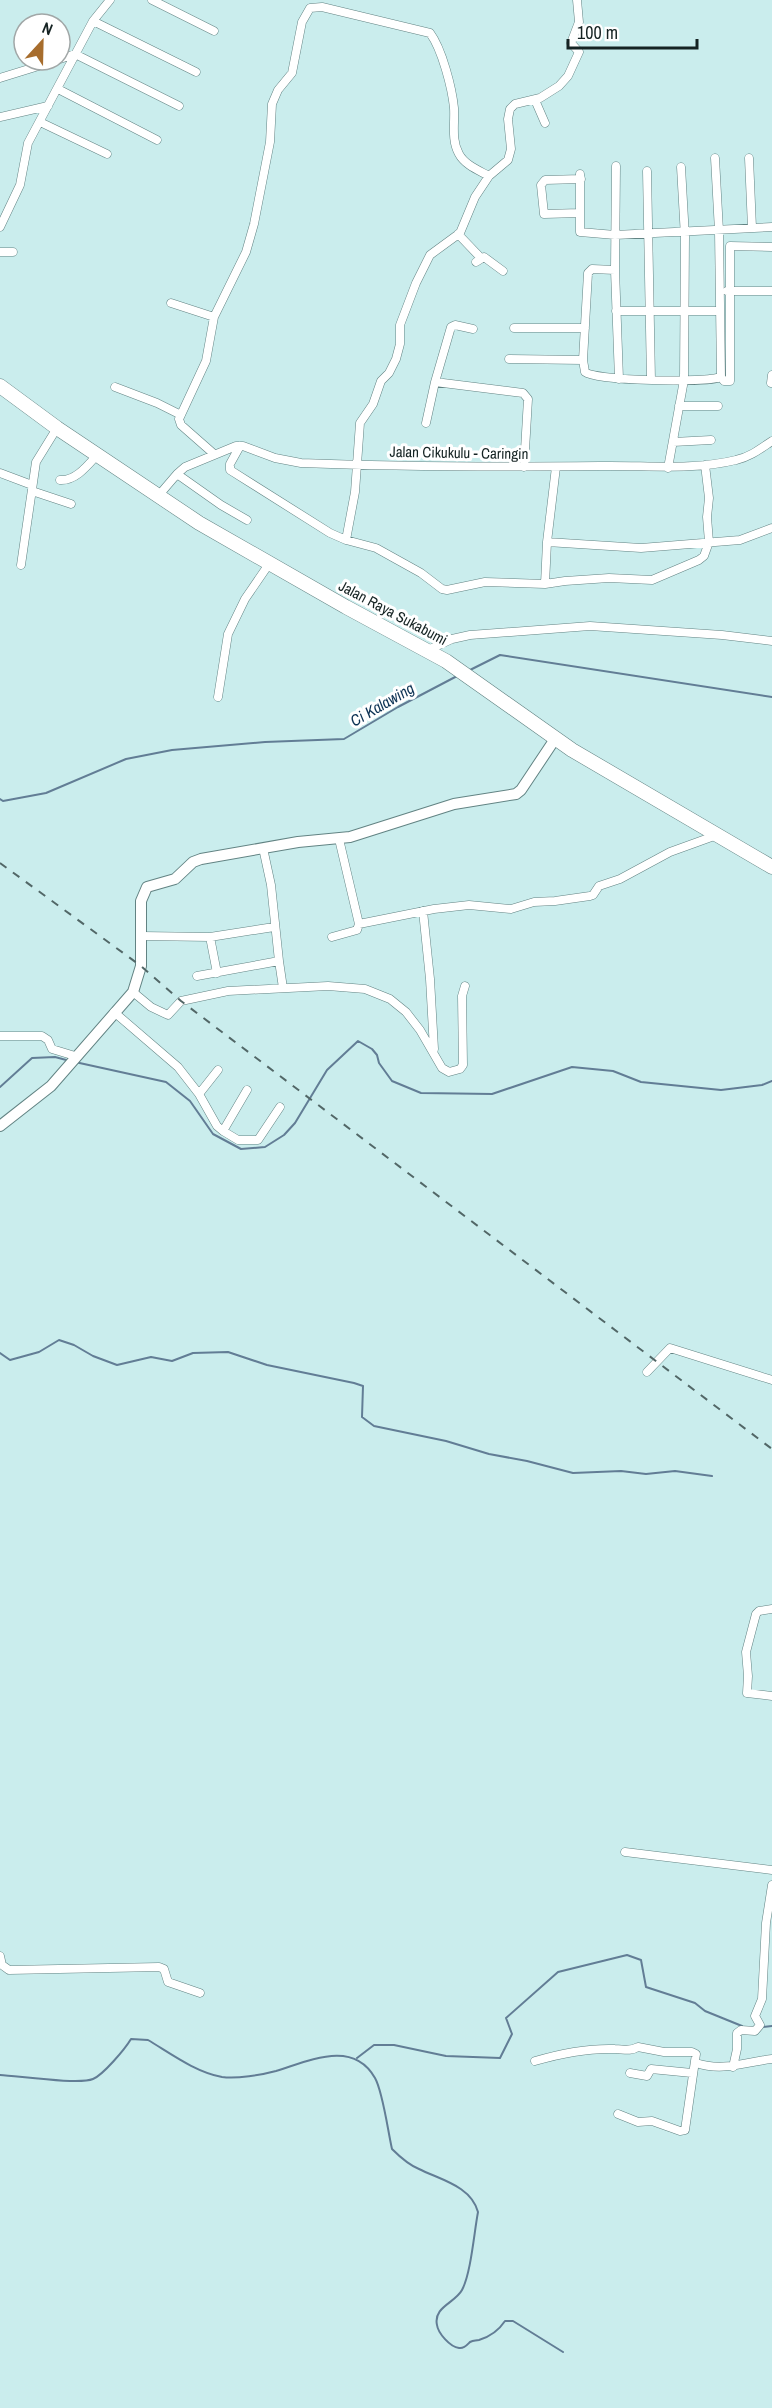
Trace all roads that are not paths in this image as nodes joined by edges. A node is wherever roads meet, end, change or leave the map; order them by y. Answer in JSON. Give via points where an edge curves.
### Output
{"nodes":[{"id":1,"x":110,"y":0,"type":"edge"},
{"id":2,"x":152,"y":0,"type":"edge"},
{"id":3,"x":577,"y":0,"type":"edge"},
{"id":4,"x":93,"y":21,"type":"junction"},
{"id":5,"x":214,"y":31,"type":"dead end"},
{"id":6,"x":75,"y":54,"type":"junction"},
{"id":7,"x":72,"y":55,"type":"edge"},
{"id":8,"x":20,"y":72,"type":"edge"},
{"id":9,"x":196,"y":72,"type":"dead end"},
{"id":10,"x":0,"y":78,"type":"edge"},
{"id":11,"x":58,"y":89,"type":"junction"},
{"id":12,"x":535,"y":100,"type":"junction"},
{"id":13,"x":179,"y":105,"type":"dead end"},
{"id":14,"x":48,"y":106,"type":"junction"},
{"id":15,"x":0,"y":117,"type":"edge"},
{"id":16,"x":40,"y":122,"type":"junction"},
{"id":17,"x":545,"y":123,"type":"dead end"},
{"id":18,"x":157,"y":140,"type":"dead end"},
{"id":19,"x":107,"y":154,"type":"dead end"},
{"id":20,"x":715,"y":158,"type":"dead end"},
{"id":21,"x":749,"y":158,"type":"dead end"},
{"id":22,"x":616,"y":166,"type":"dead end"},
{"id":23,"x":681,"y":167,"type":"dead end"},
{"id":24,"x":647,"y":171,"type":"dead end"},
{"id":25,"x":489,"y":176,"type":"junction"},
{"id":26,"x":580,"y":213,"type":"junction"},
{"id":27,"x":0,"y":227,"type":"edge"},
{"id":28,"x":772,"y":227,"type":"edge"},
{"id":29,"x":752,"y":228,"type":"junction"},
{"id":30,"x":719,"y":231,"type":"junction"},
{"id":31,"x":684,"y":232,"type":"junction"},
{"id":32,"x":458,"y":234,"type":"junction"},
{"id":33,"x":647,"y":234,"type":"junction"},
{"id":34,"x":615,"y":235,"type":"junction"},
{"id":35,"x":772,"y":247,"type":"edge"},
{"id":36,"x":0,"y":252,"type":"edge"},
{"id":37,"x":13,"y":252,"type":"dead end"},
{"id":38,"x":615,"y":270,"type":"junction"},
{"id":39,"x":503,"y":271,"type":"dead end"},
{"id":40,"x":720,"y":291,"type":"junction"},
{"id":41,"x":731,"y":291,"type":"junction"},
{"id":42,"x":772,"y":291,"type":"edge"},
{"id":43,"x":171,"y":303,"type":"dead end"},
{"id":44,"x":616,"y":311,"type":"junction"},
{"id":45,"x":651,"y":311,"type":"junction"},
{"id":46,"x":684,"y":311,"type":"junction"},
{"id":47,"x":720,"y":311,"type":"junction"},
{"id":48,"x":214,"y":317,"type":"junction"},
{"id":49,"x":514,"y":328,"type":"dead end"},
{"id":50,"x":585,"y":328,"type":"junction"},
{"id":51,"x":473,"y":329,"type":"dead end"},
{"id":52,"x":509,"y":359,"type":"dead end"},
{"id":53,"x":583,"y":360,"type":"junction"},
{"id":54,"x":772,"y":375,"type":"edge"},
{"id":55,"x":721,"y":377,"type":"junction"},
{"id":56,"x":619,"y":379,"type":"junction"},
{"id":57,"x":651,"y":380,"type":"junction"},
{"id":58,"x":684,"y":380,"type":"junction"},
{"id":59,"x":435,"y":382,"type":"junction"},
{"id":60,"x":771,"y":383,"type":"edge"},
{"id":61,"x":0,"y":386,"type":"edge"},
{"id":62,"x":115,"y":387,"type":"dead end"},
{"id":63,"x":679,"y":406,"type":"junction"},
{"id":64,"x":718,"y":406,"type":"dead end"},
{"id":65,"x":181,"y":416,"type":"junction"},
{"id":66,"x":426,"y":423,"type":"dead end"},
{"id":67,"x":57,"y":428,"type":"junction"},
{"id":68,"x":711,"y":440,"type":"dead end"},
{"id":69,"x":772,"y":441,"type":"edge"},
{"id":70,"x":673,"y":442,"type":"junction"},
{"id":71,"x":240,"y":446,"type":"junction"},
{"id":72,"x":98,"y":454,"type":"junction"},
{"id":73,"x":214,"y":454,"type":"junction"},
{"id":74,"x":357,"y":464,"type":"junction"},
{"id":75,"x":705,"y":465,"type":"junction"},
{"id":76,"x":524,"y":467,"type":"junction"},
{"id":77,"x":556,"y":467,"type":"junction"},
{"id":78,"x":668,"y":468,"type":"junction"},
{"id":79,"x":0,"y":473,"type":"edge"},
{"id":80,"x":177,"y":474,"type":"junction"},
{"id":81,"x":60,"y":480,"type":"dead end"},
{"id":82,"x":32,"y":488,"type":"junction"},
{"id":83,"x":159,"y":495,"type":"junction"},
{"id":84,"x":71,"y":504,"type":"dead end"},
{"id":85,"x":247,"y":520,"type":"dead end"},
{"id":86,"x":772,"y":528,"type":"edge"},
{"id":87,"x":346,"y":540,"type":"junction"},
{"id":88,"x":547,"y":542,"type":"junction"},
{"id":89,"x":709,"y":543,"type":"junction"},
{"id":90,"x":269,"y":564,"type":"junction"},
{"id":91,"x":21,"y":565,"type":"dead end"},
{"id":92,"x":545,"y":584,"type":"junction"},
{"id":93,"x":772,"y":641,"type":"edge"},
{"id":94,"x":428,"y":650,"type":"junction"},
{"id":95,"x":218,"y":697,"type":"dead end"},
{"id":96,"x":555,"y":739,"type":"junction"},
{"id":97,"x":719,"y":835,"type":"junction"},
{"id":98,"x":339,"y":839,"type":"junction"},
{"id":99,"x":263,"y":848,"type":"junction"},
{"id":100,"x":772,"y":867,"type":"edge"},
{"id":101,"x":423,"y":910,"type":"junction"},
{"id":102,"x":360,"y":924,"type":"junction"},
{"id":103,"x":274,"y":927,"type":"junction"},
{"id":104,"x":142,"y":936,"type":"junction"},
{"id":105,"x":210,"y":937,"type":"junction"},
{"id":106,"x":332,"y":937,"type":"dead end"},
{"id":107,"x":279,"y":961,"type":"junction"},
{"id":108,"x":217,"y":973,"type":"junction"},
{"id":109,"x":197,"y":976,"type":"dead end"},
{"id":110,"x":465,"y":986,"type":"dead end"},
{"id":111,"x":283,"y":988,"type":"junction"},
{"id":112,"x":133,"y":992,"type":"junction"},
{"id":113,"x":114,"y":1012,"type":"junction"},
{"id":114,"x":0,"y":1036,"type":"edge"},
{"id":115,"x":434,"y":1050,"type":"junction"},
{"id":116,"x":75,"y":1056,"type":"junction"},
{"id":117,"x":218,"y":1070,"type":"dead end"},
{"id":118,"x":248,"y":1090,"type":"dead end"},
{"id":119,"x":199,"y":1094,"type":"junction"},
{"id":120,"x":280,"y":1107,"type":"dead end"},
{"id":121,"x":0,"y":1126,"type":"edge"},
{"id":122,"x":223,"y":1131,"type":"junction"},
{"id":123,"x":648,"y":1372,"type":"dead end"},
{"id":124,"x":772,"y":1380,"type":"edge"},
{"id":125,"x":772,"y":1609,"type":"edge"},
{"id":126,"x":772,"y":1696,"type":"edge"},
{"id":127,"x":625,"y":1852,"type":"dead end"},
{"id":128,"x":772,"y":1870,"type":"edge"},
{"id":129,"x":772,"y":1885,"type":"edge"},
{"id":130,"x":0,"y":1956,"type":"edge"},
{"id":131,"x":200,"y":1993,"type":"dead end"},
{"id":132,"x":772,"y":2059,"type":"edge"},
{"id":133,"x":535,"y":2061,"type":"dead end"},
{"id":134,"x":696,"y":2063,"type":"junction"},
{"id":135,"x":733,"y":2067,"type":"junction"},
{"id":136,"x":630,"y":2073,"type":"dead end"},
{"id":137,"x":692,"y":2073,"type":"junction"},
{"id":138,"x":618,"y":2114,"type":"dead end"}],
"edges":[{"from":1,"to":4,"type":"street"},
{"from":2,"to":5,"type":"street"},
{"from":3,"to":12,"type":"street","via":[[579,22],[571,41],[579,50],[578,55],[564,82]]},
{"from":4,"to":6,"type":"street"},
{"from":4,"to":9,"type":"street"},
{"from":6,"to":7,"type":"street"},
{"from":6,"to":11,"type":"street"},
{"from":6,"to":13,"type":"street"},
{"from":8,"to":10,"type":"street"},
{"from":11,"to":14,"type":"street"},
{"from":11,"to":18,"type":"street"},
{"from":12,"to":17,"type":"street"},
{"from":12,"to":25,"type":"street","via":[[510,108],[511,153],[506,163]]},
{"from":14,"to":15,"type":"street"},
{"from":14,"to":16,"type":"street"},
{"from":16,"to":19,"type":"street"},
{"from":16,"to":27,"type":"street","via":[[25,150],[20,185]]},
{"from":20,"to":30,"type":"street"},
{"from":21,"to":29,"type":"street"},
{"from":22,"to":34,"type":"street"},
{"from":23,"to":31,"type":"street"},
{"from":24,"to":33,"type":"street"},
{"from":25,"to":32,"type":"street"},
{"from":25,"to":48,"type":"street","via":[[459,154],[452,94],[429,33],[314,6],[302,22],[292,73],[274,97],[270,142],[246,252]]},
{"from":26,"to":26,"type":"street","via":[[544,214],[541,185],[545,180],[580,177]]},
{"from":26,"to":34,"type":"street","via":[[580,232]]},
{"from":28,"to":29,"type":"street"},
{"from":29,"to":30,"type":"street"},
{"from":30,"to":31,"type":"street"},
{"from":30,"to":40,"type":"street"},
{"from":31,"to":33,"type":"street"},
{"from":31,"to":46,"type":"street"},
{"from":32,"to":39,"type":"street","via":[[478,260],[486,258]]},
{"from":32,"to":74,"type":"street","via":[[430,255],[408,300],[396,359],[360,423]]},
{"from":33,"to":34,"type":"street"},
{"from":33,"to":45,"type":"street"},
{"from":34,"to":38,"type":"street"},
{"from":35,"to":41,"type":"street","via":[[730,246]]},
{"from":36,"to":37,"type":"street"},
{"from":38,"to":44,"type":"street"},
{"from":38,"to":50,"type":"street","via":[[592,269],[588,273]]},
{"from":40,"to":41,"type":"street"},
{"from":40,"to":47,"type":"street"},
{"from":41,"to":42,"type":"street"},
{"from":41,"to":55,"type":"street","via":[[730,381]]},
{"from":43,"to":48,"type":"street"},
{"from":44,"to":45,"type":"street"},
{"from":44,"to":56,"type":"street"},
{"from":45,"to":46,"type":"street"},
{"from":45,"to":57,"type":"street"},
{"from":46,"to":47,"type":"street"},
{"from":46,"to":58,"type":"street"},
{"from":47,"to":55,"type":"street"},
{"from":48,"to":65,"type":"street","via":[[206,362]]},
{"from":49,"to":50,"type":"street"},
{"from":50,"to":53,"type":"street"},
{"from":51,"to":59,"type":"street","via":[[451,327]]},
{"from":52,"to":53,"type":"street"},
{"from":53,"to":56,"type":"street","via":[[589,375]]},
{"from":54,"to":60,"type":"street"},
{"from":55,"to":58,"type":"street"},
{"from":56,"to":57,"type":"street"},
{"from":57,"to":58,"type":"street"},
{"from":58,"to":63,"type":"street"},
{"from":59,"to":66,"type":"street"},
{"from":59,"to":76,"type":"street","via":[[525,394],[528,404]]},
{"from":61,"to":67,"type":"highway","name":"Jalan Raya Sukabumi"},
{"from":62,"to":65,"type":"street"},
{"from":63,"to":64,"type":"street"},
{"from":63,"to":70,"type":"street"},
{"from":65,"to":73,"type":"street","via":[[181,425]]},
{"from":67,"to":72,"type":"highway","name":"Jalan Raya Sukabumi"},
{"from":67,"to":82,"type":"street","via":[[38,456]]},
{"from":68,"to":70,"type":"street"},
{"from":69,"to":75,"type":"street","name":"Jalan Cikukulu - Caringin","via":[[749,456]]},
{"from":70,"to":78,"type":"street"},
{"from":71,"to":73,"type":"street"},
{"from":71,"to":74,"type":"street","name":"Jalan Cikukulu - Caringin","via":[[294,462]]},
{"from":71,"to":87,"type":"street","via":[[230,470]]},
{"from":72,"to":81,"type":"street","via":[[78,474]]},
{"from":72,"to":83,"type":"highway","name":"Jalan Raya Sukabumi"},
{"from":73,"to":80,"type":"street"},
{"from":74,"to":76,"type":"street","name":"Jalan Cikukulu - Caringin"},
{"from":74,"to":87,"type":"street"},
{"from":75,"to":78,"type":"street","name":"Jalan Cikukulu - Caringin"},
{"from":75,"to":89,"type":"street"},
{"from":76,"to":77,"type":"street","name":"Jalan Cikukulu - Caringin"},
{"from":77,"to":78,"type":"street","name":"Jalan Cikukulu - Caringin"},
{"from":77,"to":88,"type":"street"},
{"from":79,"to":82,"type":"street"},
{"from":80,"to":83,"type":"street"},
{"from":80,"to":85,"type":"street"},
{"from":82,"to":84,"type":"street"},
{"from":82,"to":91,"type":"street"},
{"from":83,"to":90,"type":"highway","name":"Jalan Raya Sukabumi"},
{"from":86,"to":89,"type":"street","via":[[740,540]]},
{"from":87,"to":92,"type":"street","via":[[376,548],[442,589],[485,582]]},
{"from":88,"to":89,"type":"street","via":[[641,548]]},
{"from":88,"to":92,"type":"street"},
{"from":89,"to":92,"type":"street","via":[[699,560],[658,579],[565,580]]},
{"from":90,"to":94,"type":"highway","name":"Jalan Raya Sukabumi"},
{"from":90,"to":95,"type":"street","via":[[245,599],[228,634]]},
{"from":93,"to":94,"type":"street","via":[[590,626],[471,635]]},
{"from":94,"to":96,"type":"highway","name":"Jalan Raya Sukabumi"},
{"from":96,"to":97,"type":"highway","name":"Jalan Raya Sukabumi"},
{"from":96,"to":98,"type":"street","via":[[516,794],[454,804]]},
{"from":97,"to":100,"type":"highway","name":"Jalan Raya Sukabumi"},
{"from":97,"to":101,"type":"street","via":[[670,852],[620,879],[598,886],[590,896],[534,902],[511,909],[469,905]]},
{"from":98,"to":99,"type":"street"},
{"from":98,"to":102,"type":"street"},
{"from":99,"to":103,"type":"street"},
{"from":99,"to":104,"type":"street","via":[[196,860],[175,879],[147,888],[141,901]]},
{"from":101,"to":102,"type":"street"},
{"from":101,"to":115,"type":"street"},
{"from":102,"to":106,"type":"street","via":[[357,930]]},
{"from":103,"to":105,"type":"street"},
{"from":103,"to":107,"type":"street"},
{"from":104,"to":105,"type":"street"},
{"from":104,"to":112,"type":"street","via":[[141,966]]},
{"from":105,"to":108,"type":"street"},
{"from":107,"to":108,"type":"street"},
{"from":107,"to":111,"type":"street"},
{"from":108,"to":109,"type":"street"},
{"from":110,"to":115,"type":"street","via":[[462,1068],[445,1070]]},
{"from":111,"to":112,"type":"street","via":[[237,990],[193,998],[181,1001],[168,1015]]},
{"from":111,"to":115,"type":"street","via":[[333,986],[381,994],[406,1012]]},
{"from":112,"to":113,"type":"street"},
{"from":113,"to":116,"type":"street"},
{"from":113,"to":119,"type":"street","via":[[171,1060]]},
{"from":114,"to":116,"type":"street","via":[[42,1036],[52,1049]]},
{"from":116,"to":121,"type":"street","via":[[45,1092]]},
{"from":117,"to":119,"type":"street"},
{"from":118,"to":122,"type":"street"},
{"from":119,"to":122,"type":"street"},
{"from":120,"to":122,"type":"street","via":[[258,1140],[238,1140]]},
{"from":123,"to":124,"type":"street","via":[[670,1348]]},
{"from":125,"to":126,"type":"street","via":[[756,1614],[746,1660],[748,1694]]},
{"from":127,"to":128,"type":"street"},
{"from":129,"to":135,"type":"street","via":[[762,1999],[754,2016],[760,2025],[755,2031],[737,2033]]},
{"from":130,"to":131,"type":"street","via":[[6,1969],[159,1967],[165,1971],[168,1982]]},
{"from":132,"to":135,"type":"street"},
{"from":133,"to":134,"type":"street","via":[[567,2052],[638,2047],[657,2052],[694,2052]]},
{"from":134,"to":135,"type":"street","via":[[709,2068]]},
{"from":134,"to":137,"type":"street"},
{"from":136,"to":137,"type":"street","via":[[647,2076],[651,2069]]},
{"from":137,"to":138,"type":"street","via":[[685,2130],[657,2122],[638,2122]]}]}
